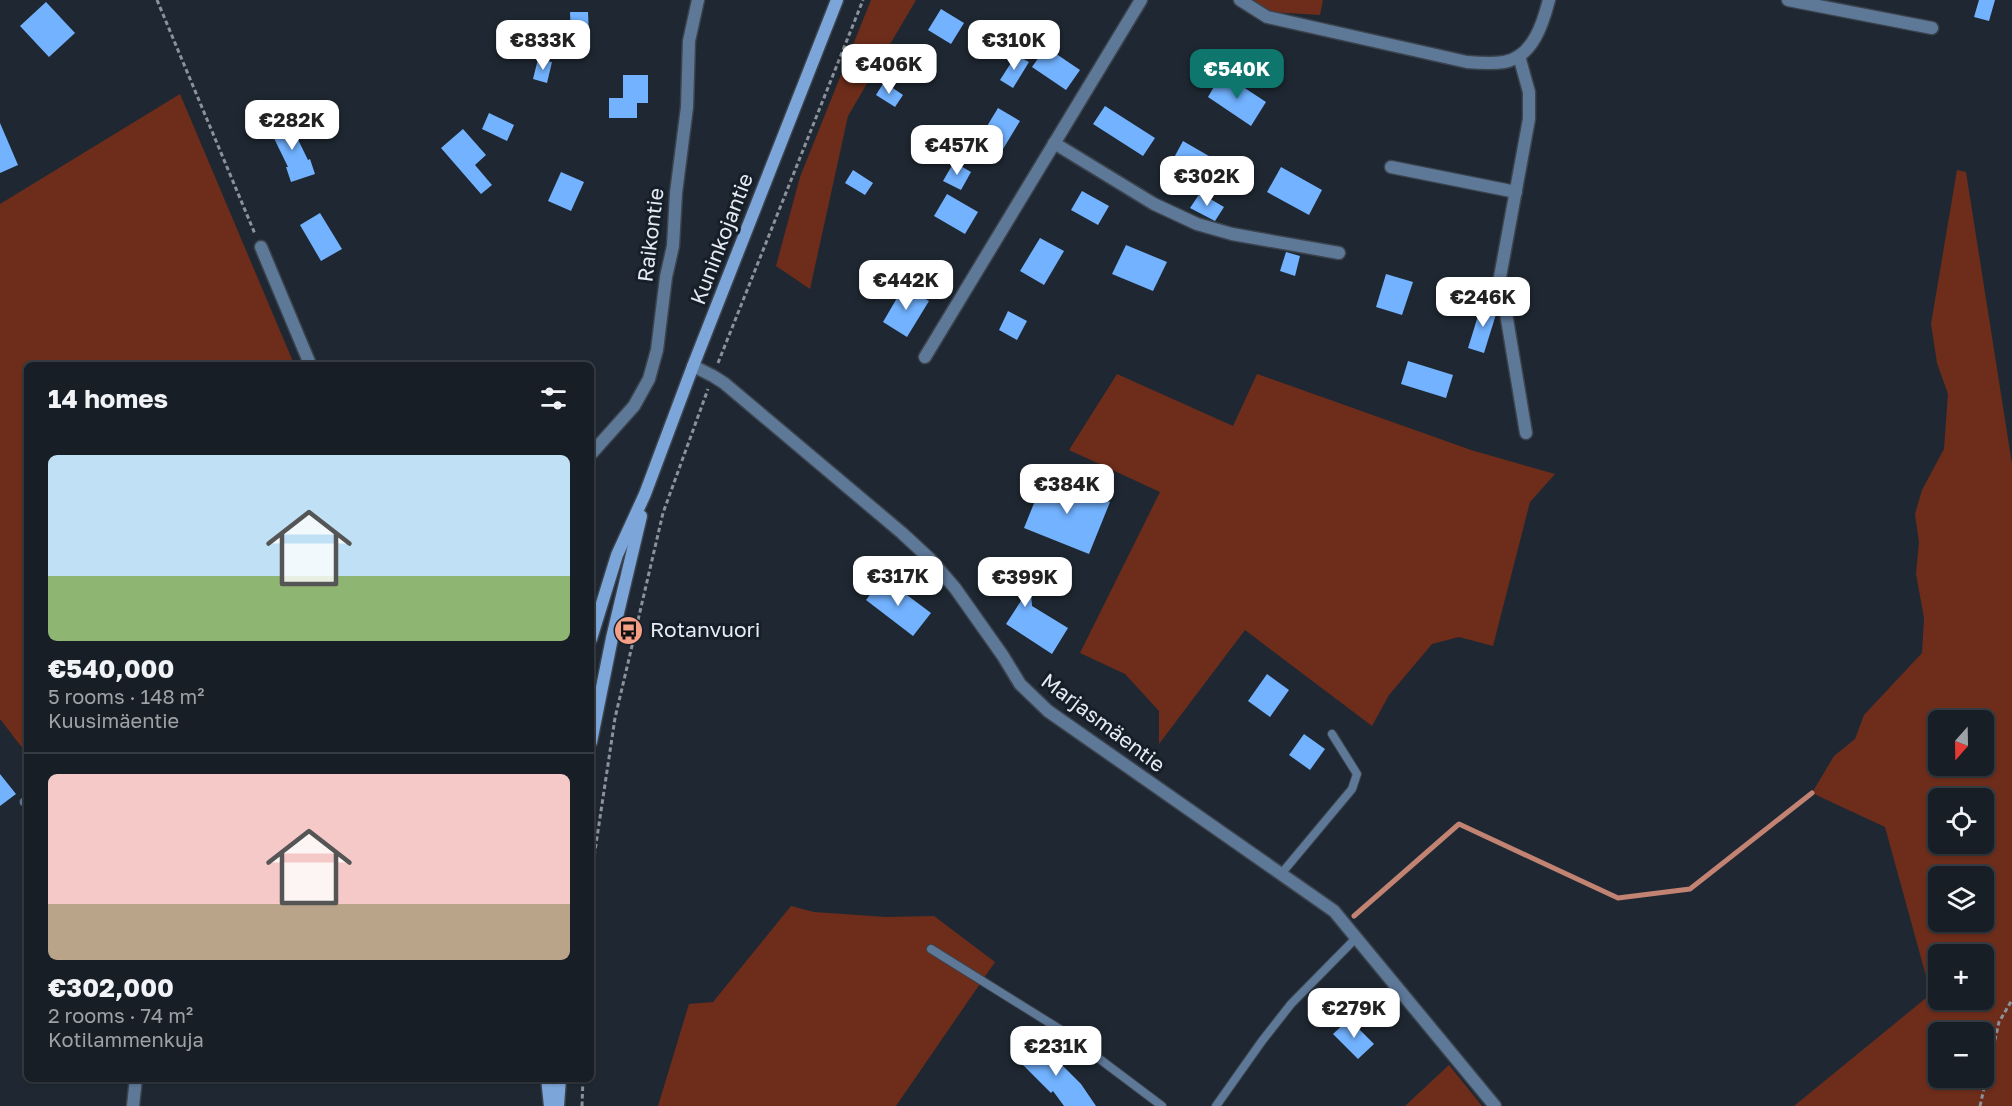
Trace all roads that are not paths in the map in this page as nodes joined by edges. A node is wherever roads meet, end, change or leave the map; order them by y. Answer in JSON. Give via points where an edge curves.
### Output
{"nodes":[{"id":1,"x":698,"y":0,"type":"edge"},
{"id":2,"x":837,"y":0,"type":"edge"},
{"id":3,"x":1141,"y":0,"type":"edge"},
{"id":4,"x":1240,"y":0,"type":"edge"},
{"id":5,"x":1549,"y":0,"type":"edge"},
{"id":6,"x":1788,"y":0,"type":"edge"},
{"id":7,"x":1932,"y":28,"type":"dead end"},
{"id":8,"x":1519,"y":56,"type":"junction"},
{"id":9,"x":1054,"y":143,"type":"junction"},
{"id":10,"x":1391,"y":167,"type":"dead end"},
{"id":11,"x":1516,"y":192,"type":"junction"},
{"id":12,"x":261,"y":247,"type":"road end"},
{"id":13,"x":1339,"y":253,"type":"dead end"},
{"id":14,"x":925,"y":357,"type":"dead end"},
{"id":15,"x":309,"y":362,"type":"edge"},
{"id":16,"x":693,"y":366,"type":"junction"},
{"id":17,"x":1526,"y":433,"type":"dead end"},
{"id":18,"x":594,"y":451,"type":"edge"},
{"id":19,"x":645,"y":494,"type":"junction"},
{"id":20,"x":594,"y":629,"type":"edge"},
{"id":21,"x":594,"y":727,"type":"edge"},
{"id":22,"x":1332,"y":734,"type":"dead end"},
{"id":23,"x":1281,"y":874,"type":"junction"},
{"id":24,"x":1356,"y":938,"type":"junction"},
{"id":25,"x":931,"y":949,"type":"dead end"},
{"id":26,"x":136,"y":1082,"type":"edge"},
{"id":27,"x":547,"y":1082,"type":"edge"},
{"id":28,"x":560,"y":1082,"type":"edge"},
{"id":29,"x":133,"y":1106,"type":"edge"},
{"id":30,"x":550,"y":1106,"type":"edge"},
{"id":31,"x":558,"y":1106,"type":"edge"},
{"id":32,"x":1162,"y":1106,"type":"edge"},
{"id":33,"x":1216,"y":1106,"type":"edge"},
{"id":34,"x":1495,"y":1106,"type":"edge"}],
"edges":[{"from":1,"to":18,"type":"street","name":"Raikontie","via":[[689,41],[687,107],[673,246],[657,350],[649,378],[634,406]]},
{"from":2,"to":16,"type":"main road","name":"Kuninkojantie"},
{"from":3,"to":9,"type":"street"},
{"from":4,"to":8,"type":"street","via":[[1267,17],[1467,62],[1506,62]]},
{"from":5,"to":8,"type":"street","via":[[1542,25]]},
{"from":6,"to":7,"type":"street"},
{"from":8,"to":11,"type":"street","via":[[1529,92],[1529,119]]},
{"from":9,"to":13,"type":"street","via":[[1154,204],[1197,224]]},
{"from":9,"to":14,"type":"street"},
{"from":10,"to":11,"type":"street"},
{"from":11,"to":17,"type":"street","via":[[1500,277]]},
{"from":12,"to":15,"type":"street"},
{"from":16,"to":19,"type":"main road","name":"Kuninkojantie"},
{"from":16,"to":23,"type":"street","name":"Marjasmäentie","via":[[713,376],[930,559],[955,588],[1020,684],[1048,711]]},
{"from":19,"to":20,"type":"main road","name":"Kuninkojantie","via":[[617,555]]},
{"from":19,"to":21,"type":"main road","name":"Kuninkojantie"},
{"from":22,"to":23,"type":"lane","via":[[1357,774],[1352,789]]},
{"from":23,"to":24,"type":"street","name":"Marjasmäentie","via":[[1334,911]]},
{"from":24,"to":33,"type":"lane","via":[[1290,1004]]},
{"from":24,"to":34,"type":"street","name":"Marjasmäentie"},
{"from":25,"to":32,"type":"lane","via":[[1060,1030]]},
{"from":26,"to":29,"type":"street"},
{"from":27,"to":30,"type":"main road"},
{"from":28,"to":31,"type":"main road"}]}
